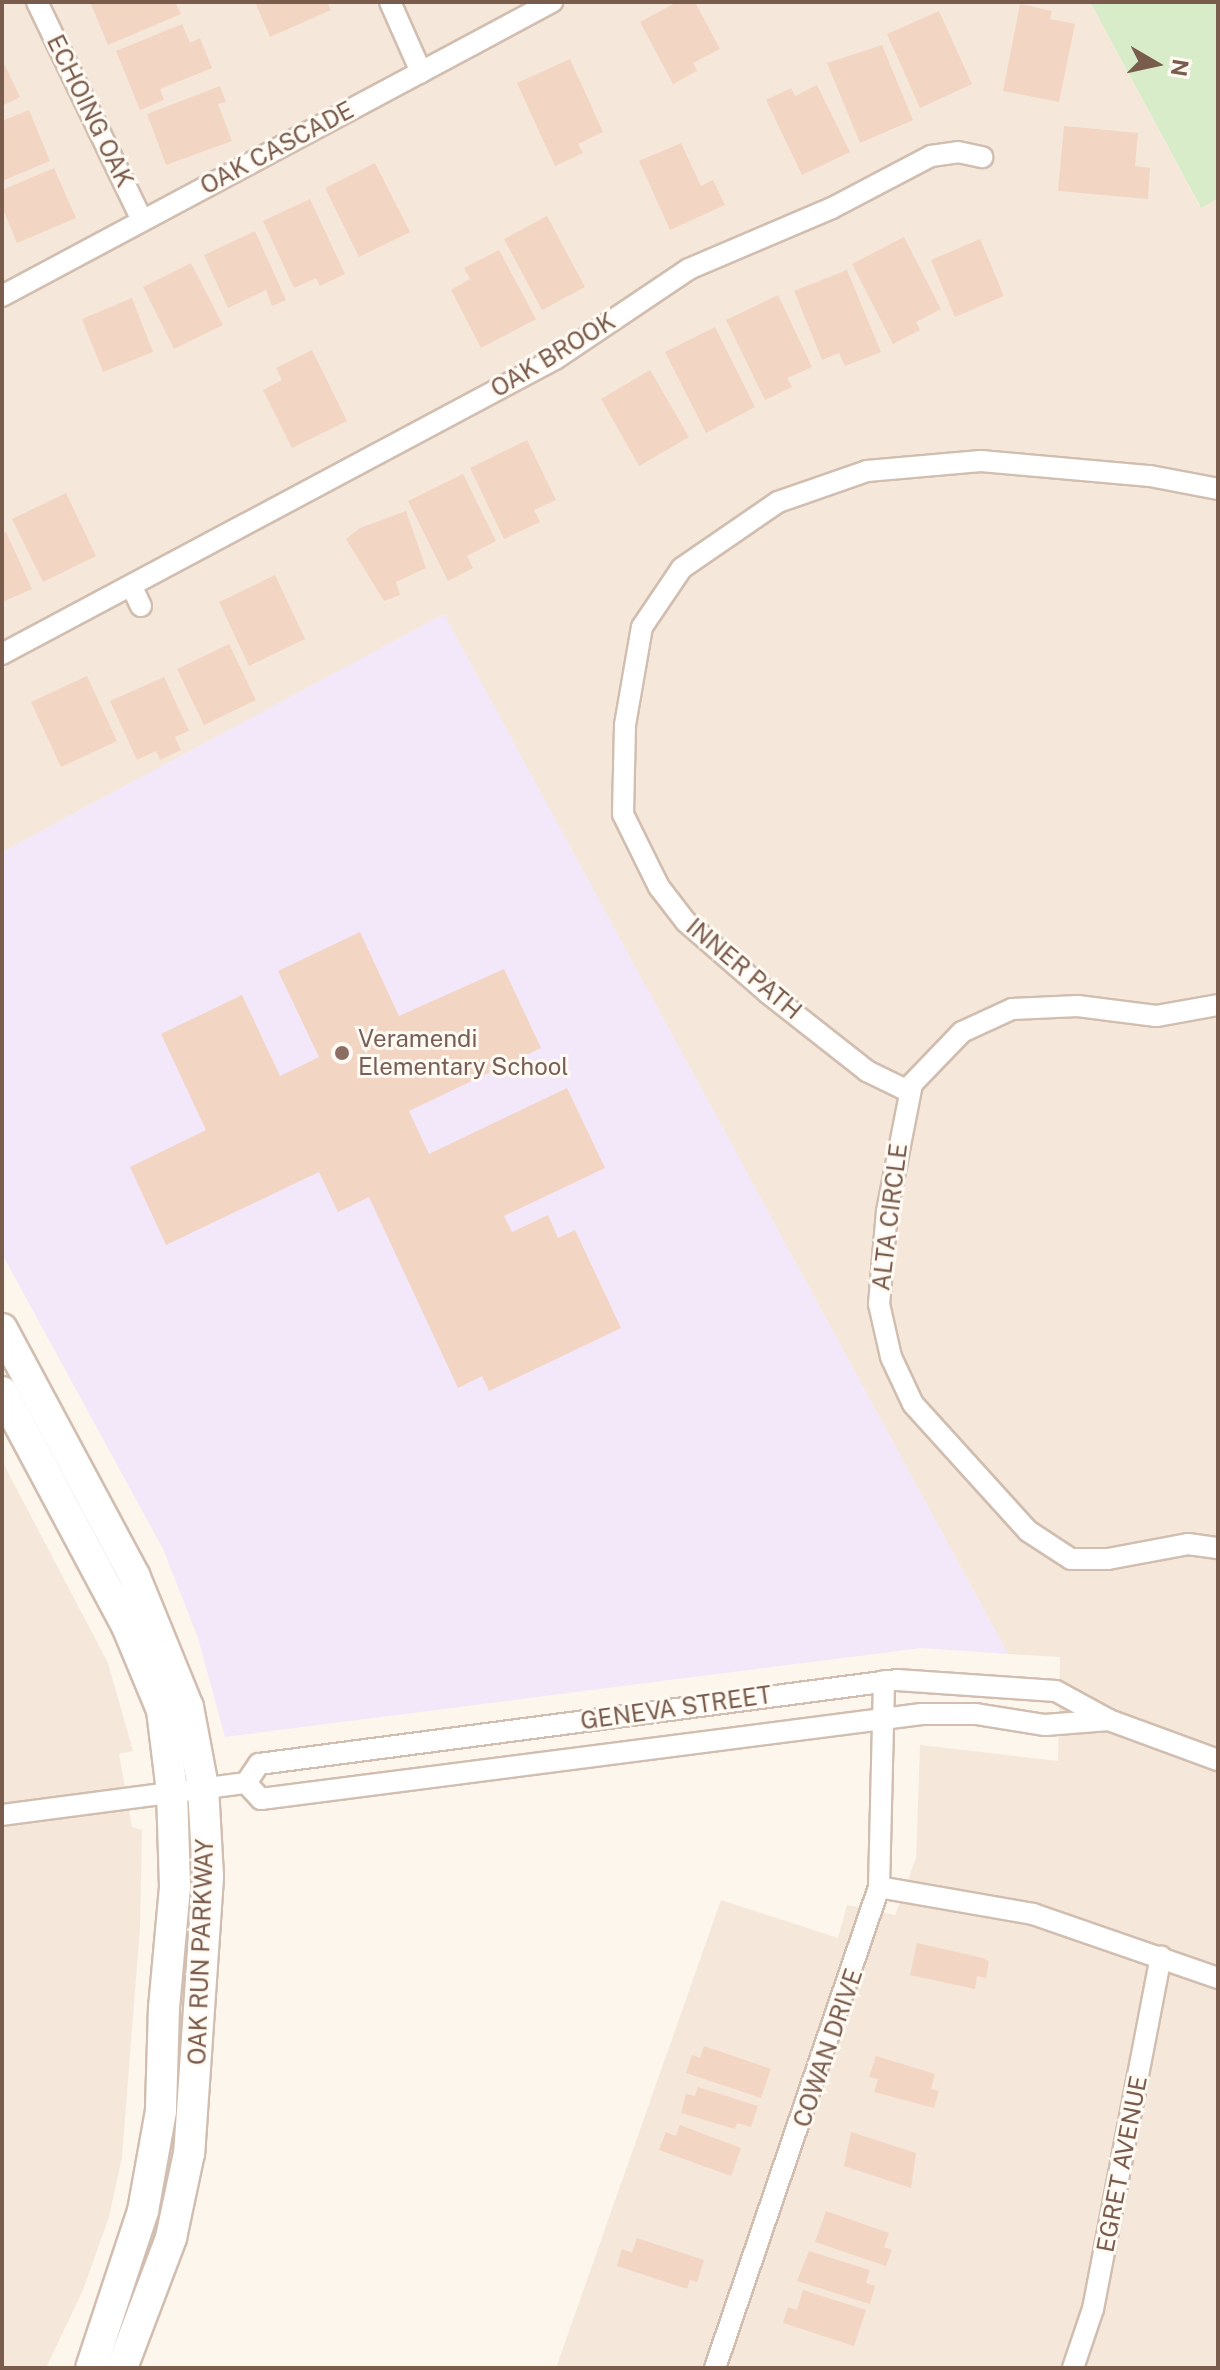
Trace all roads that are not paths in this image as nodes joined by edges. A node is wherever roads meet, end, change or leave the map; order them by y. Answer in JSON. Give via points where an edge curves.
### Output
{"nodes":[{"id":1,"x":37,"y":2,"type":"edge"},
{"id":2,"x":390,"y":2,"type":"edge"},
{"id":3,"x":552,"y":2,"type":"edge"},
{"id":4,"x":421,"y":72,"type":"junction"},
{"id":5,"x":982,"y":157,"type":"dead end"},
{"id":6,"x":142,"y":220,"type":"junction"},
{"id":7,"x":2,"y":296,"type":"edge"},
{"id":8,"x":1218,"y":489,"type":"edge"},
{"id":9,"x":132,"y":587,"type":"junction"},
{"id":10,"x":141,"y":606,"type":"dead end"},
{"id":11,"x":2,"y":654,"type":"edge"},
{"id":12,"x":1218,"y":1005,"type":"edge"},
{"id":13,"x":910,"y":1092,"type":"junction"},
{"id":14,"x":6,"y":1347,"type":"edge"},
{"id":15,"x":2,"y":1392,"type":"edge"},
{"id":16,"x":1218,"y":1548,"type":"edge"},
{"id":17,"x":884,"y":1681,"type":"junction"},
{"id":18,"x":884,"y":1716,"type":"junction"},
{"id":19,"x":1109,"y":1720,"type":"junction"},
{"id":20,"x":1218,"y":1760,"type":"edge"},
{"id":21,"x":246,"y":1783,"type":"junction"},
{"id":22,"x":203,"y":1787,"type":"junction"},
{"id":23,"x":172,"y":1791,"type":"junction"},
{"id":24,"x":2,"y":1815,"type":"edge"},
{"id":25,"x":879,"y":1887,"type":"junction"},
{"id":26,"x":1161,"y":1957,"type":"junction"},
{"id":27,"x":1218,"y":1978,"type":"edge"},
{"id":28,"x":91,"y":2368,"type":"edge"},
{"id":29,"x":122,"y":2368,"type":"edge"},
{"id":30,"x":715,"y":2368,"type":"edge"},
{"id":31,"x":1073,"y":2368,"type":"edge"}],
"edges":[{"from":1,"to":6,"type":"street","name":"ECHOING OAK"},
{"from":2,"to":4,"type":"street"},
{"from":3,"to":4,"type":"street","name":"OAK CASCADE"},
{"from":4,"to":6,"type":"street","name":"OAK CASCADE"},
{"from":5,"to":9,"type":"street","name":"OAK BROOK","via":[[958,152],[931,156],[832,208],[689,269],[555,359]]},
{"from":6,"to":7,"type":"street","name":"OAK CASCADE"},
{"from":8,"to":13,"type":"street","name":"INNER PATH","via":[[1150,476],[981,461],[867,471],[778,502],[682,568],[642,627],[625,725],[623,814],[659,887],[686,922],[768,993],[867,1071]]},
{"from":9,"to":10,"type":"street"},
{"from":9,"to":11,"type":"street","name":"OAK BROOK"},
{"from":12,"to":13,"type":"street","name":"ALTA CIRCLE","via":[[1156,1016],[1078,1006],[1012,1009],[962,1032]]},
{"from":13,"to":16,"type":"street","name":"ALTA CIRCLE","via":[[887,1211],[879,1304],[891,1357],[913,1404],[1028,1531],[1071,1559],[1108,1559],[1188,1544]]},
{"from":14,"to":22,"type":"street","name":"OAK RUN PARKWAY","via":[[134,1575],[188,1707]]},
{"from":15,"to":23,"type":"street","name":"OAK RUN PARKWAY","via":[[127,1626],[162,1710]]},
{"from":17,"to":18,"type":"street","name":"COWAN DRIVE"},
{"from":17,"to":19,"type":"street","name":"GENEVA STREET","via":[[948,1680],[1056,1691]]},
{"from":17,"to":21,"type":"street","name":"GENEVA STREET","via":[[259,1764]]},
{"from":18,"to":19,"type":"street","name":"GENEVA STREET","via":[[976,1714],[1045,1725]]},
{"from":18,"to":21,"type":"street","name":"GENEVA STREET","via":[[261,1799]]},
{"from":18,"to":25,"type":"street","name":"COWAN DRIVE"},
{"from":19,"to":20,"type":"street","name":"GENEVA STREET"},
{"from":21,"to":22,"type":"street","name":"GENEVA STREET"},
{"from":22,"to":23,"type":"street","name":"GENEVA STREET"},
{"from":22,"to":29,"type":"street","name":"OAK RUN PARKWAY","via":[[208,1877],[189,2153],[171,2238]]},
{"from":23,"to":24,"type":"street","name":"GENEVA STREET"},
{"from":23,"to":28,"type":"street","name":"OAK RUN PARKWAY","via":[[175,1887],[161,2111],[143,2211]]},
{"from":25,"to":26,"type":"street","via":[[1033,1914]]},
{"from":25,"to":30,"type":"street","name":"COWAN DRIVE"},
{"from":26,"to":27,"type":"street"},
{"from":26,"to":31,"type":"street","name":"EGRET AVENUE","via":[[1093,2309]]}]}
